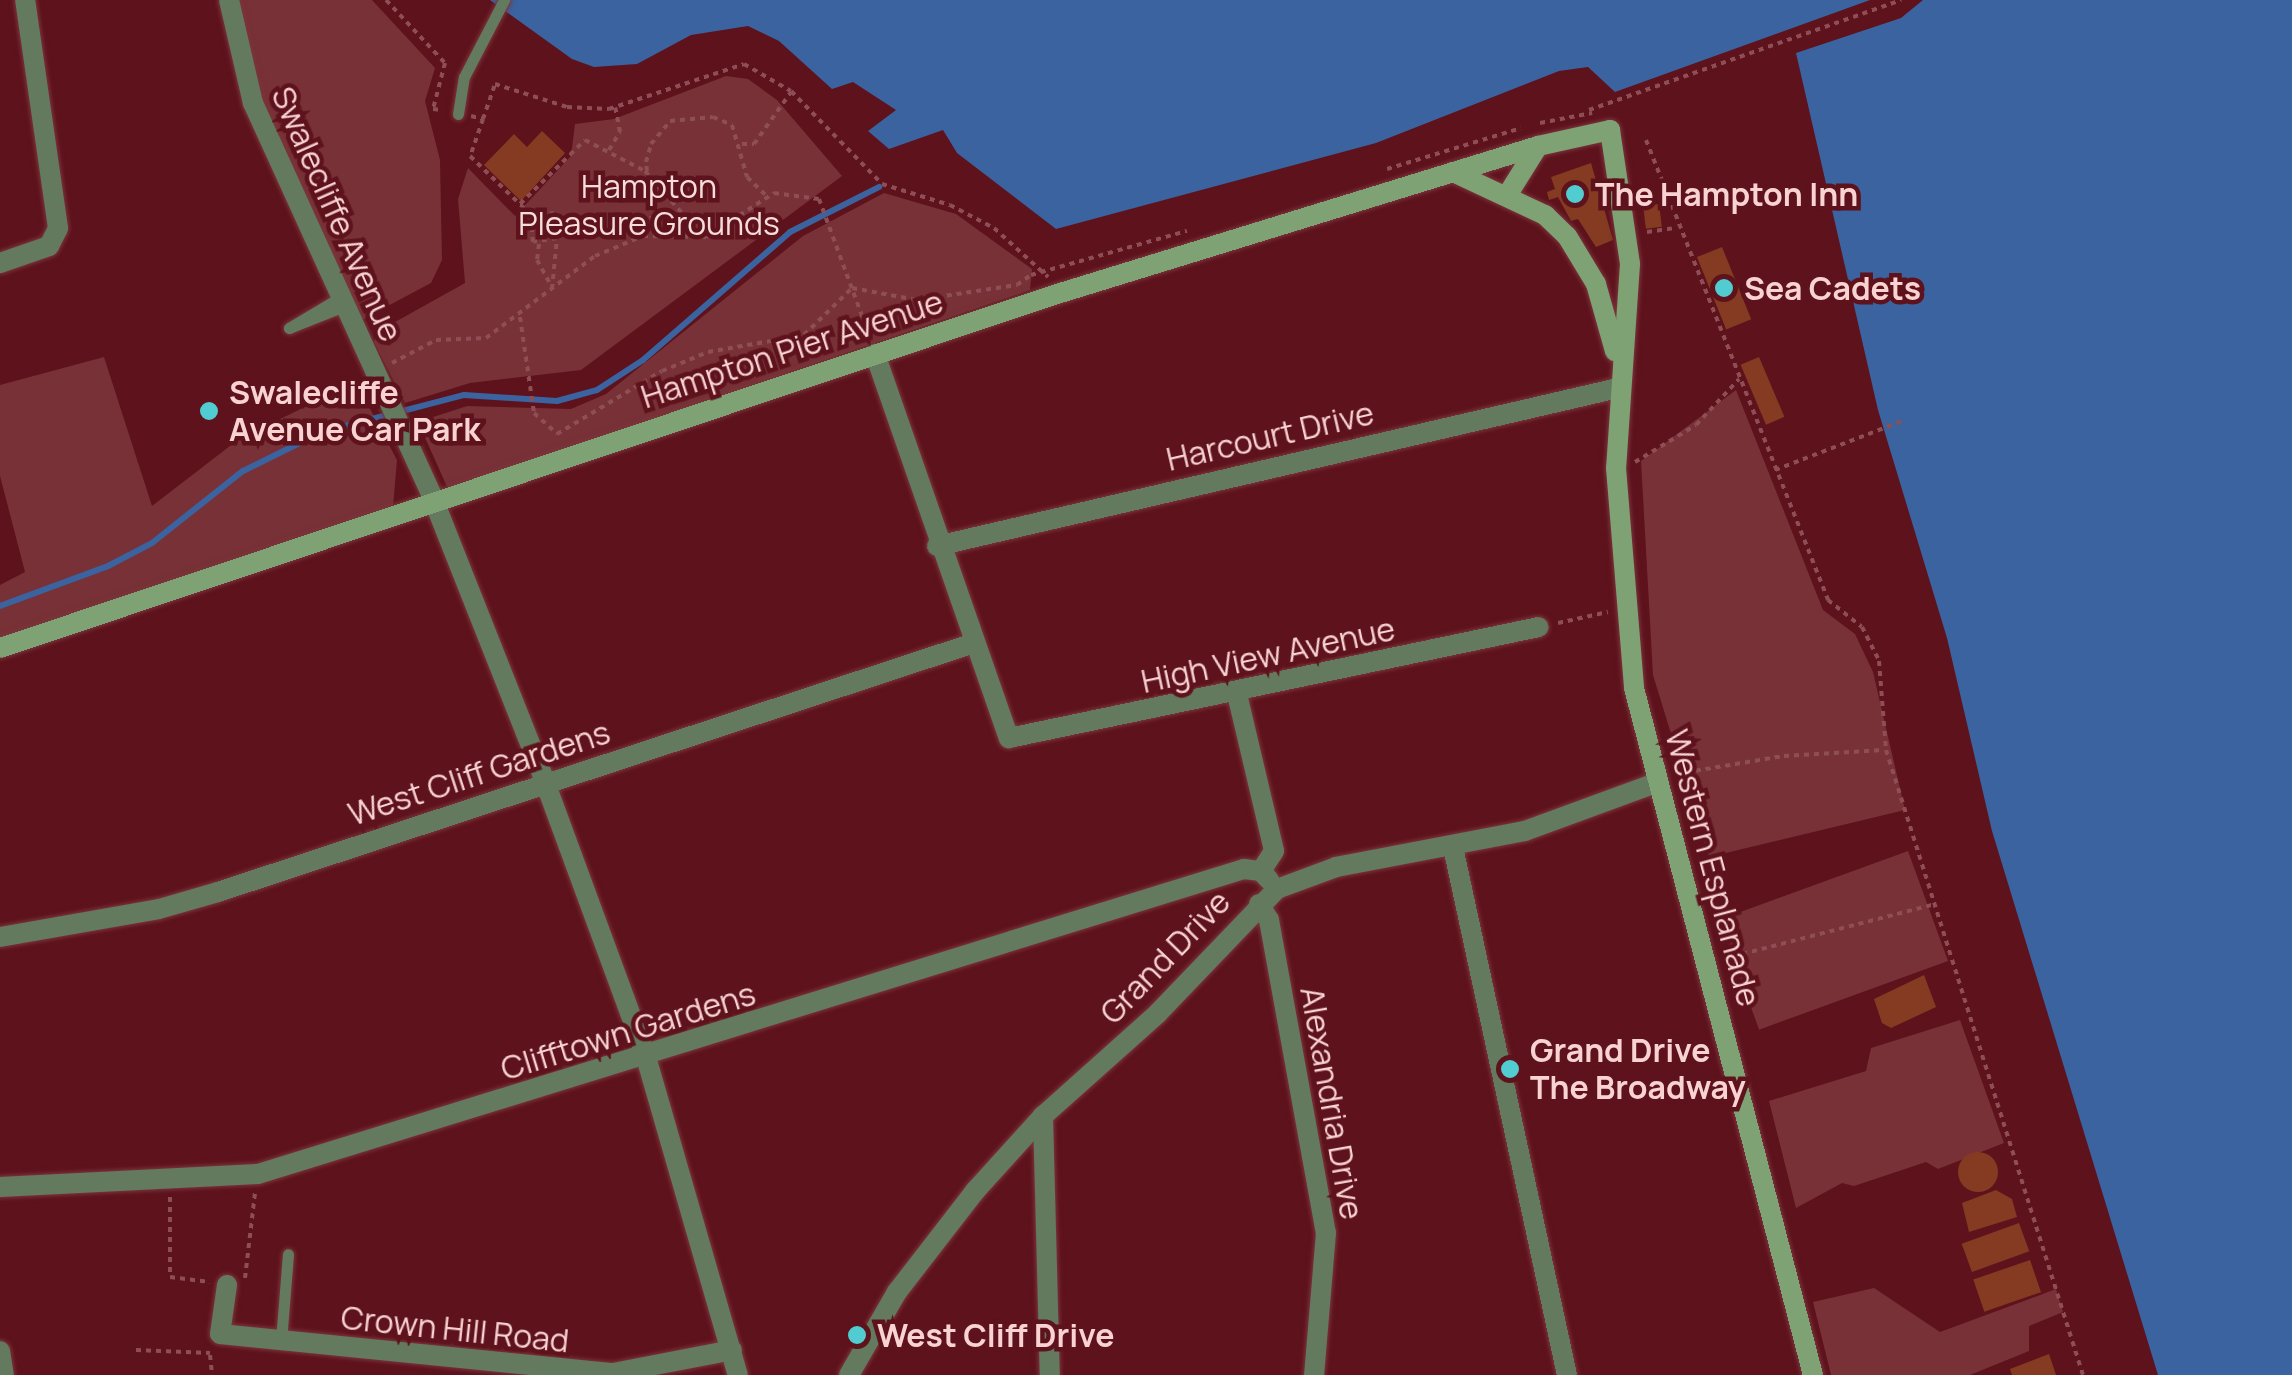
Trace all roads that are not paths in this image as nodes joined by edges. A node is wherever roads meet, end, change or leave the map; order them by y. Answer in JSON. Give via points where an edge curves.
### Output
{"nodes":[{"id":1,"x":25,"y":0,"type":"edge"},
{"id":2,"x":229,"y":0,"type":"edge"},
{"id":3,"x":504,"y":0,"type":"edge"},
{"id":4,"x":458,"y":114,"type":"road end"},
{"id":5,"x":1610,"y":130,"type":"joint"},
{"id":6,"x":1538,"y":146,"type":"junction"},
{"id":7,"x":1453,"y":172,"type":"junction"},
{"id":8,"x":1508,"y":194,"type":"junction"},
{"id":9,"x":0,"y":263,"type":"edge"},
{"id":10,"x":1630,"y":264,"type":"junction"},
{"id":11,"x":1590,"y":274,"type":"junction"},
{"id":12,"x":875,"y":354,"type":"junction"},
{"id":13,"x":1618,"y":378,"type":"junction"},
{"id":14,"x":434,"y":500,"type":"junction"},
{"id":15,"x":937,"y":546,"type":"junction"},
{"id":16,"x":1539,"y":627,"type":"road end"},
{"id":17,"x":971,"y":644,"type":"junction"},
{"id":18,"x":0,"y":648,"type":"edge"},
{"id":19,"x":1237,"y":694,"type":"junction"},
{"id":20,"x":545,"y":782,"type":"junction"},
{"id":21,"x":1658,"y":782,"type":"junction"},
{"id":22,"x":1453,"y":847,"type":"junction"},
{"id":23,"x":1262,"y":871,"type":"junction"},
{"id":24,"x":1277,"y":889,"type":"junction"},
{"id":25,"x":1259,"y":904,"type":"junction"},
{"id":26,"x":0,"y":936,"type":"edge"},
{"id":27,"x":646,"y":1057,"type":"junction"},
{"id":28,"x":1042,"y":1116,"type":"junction"},
{"id":29,"x":0,"y":1186,"type":"edge"},
{"id":30,"x":288,"y":1254,"type":"dead end"},
{"id":31,"x":227,"y":1284,"type":"road end"},
{"id":32,"x":281,"y":1341,"type":"junction"},
{"id":33,"x":732,"y":1350,"type":"junction"},
{"id":34,"x":0,"y":1351,"type":"edge"},
{"id":35,"x":4,"y":1375,"type":"edge"},
{"id":36,"x":738,"y":1375,"type":"edge"},
{"id":37,"x":849,"y":1375,"type":"edge"},
{"id":38,"x":1050,"y":1375,"type":"edge"},
{"id":39,"x":1314,"y":1375,"type":"edge"},
{"id":40,"x":1567,"y":1375,"type":"edge"},
{"id":41,"x":1813,"y":1375,"type":"edge"}],
"edges":[{"from":1,"to":9,"type":"street","via":[[58,228],[49,246]]},
{"from":2,"to":14,"type":"street","name":"Swalecliffe Avenue","via":[[252,103]]},
{"from":3,"to":4,"type":"lane","via":[[464,77]]},
{"from":5,"to":6,"type":"street","name":"Hampton Pier Avenue"},
{"from":5,"to":10,"type":"street","name":"Western Esplanade"},
{"from":6,"to":7,"type":"street","name":"Hampton Pier Avenue"},
{"from":6,"to":8,"type":"street"},
{"from":7,"to":8,"type":"street","name":"Western Esplanade"},
{"from":7,"to":12,"type":"street","name":"Hampton Pier Avenue"},
{"from":8,"to":11,"type":"street","name":"Western Esplanade","via":[[1568,236]]},
{"from":10,"to":11,"type":"street","via":[[1609,275]]},
{"from":10,"to":13,"type":"street","name":"Western Esplanade"},
{"from":11,"to":13,"type":"street","name":"Western Esplanade"},
{"from":12,"to":14,"type":"street","name":"Hampton Pier Avenue"},
{"from":12,"to":15,"type":"street"},
{"from":13,"to":15,"type":"street","name":"Harcourt Drive"},
{"from":13,"to":21,"type":"street","name":"Western Esplanade","via":[[1616,468],[1626,609],[1634,688]]},
{"from":14,"to":18,"type":"street","name":"Hampton Pier Avenue"},
{"from":14,"to":20,"type":"street"},
{"from":15,"to":17,"type":"street"},
{"from":16,"to":19,"type":"street","name":"High View Avenue"},
{"from":17,"to":19,"type":"street","name":"High View Avenue","via":[[1009,738]]},
{"from":17,"to":20,"type":"street","name":"West Cliff Gardens"},
{"from":19,"to":23,"type":"street","via":[[1274,852]]},
{"from":20,"to":26,"type":"street","name":"West Cliff Gardens","via":[[159,909]]},
{"from":20,"to":27,"type":"street"},
{"from":21,"to":22,"type":"street","name":"Grand Drive","via":[[1525,831]]},
{"from":21,"to":41,"type":"street","name":"Western Esplanade"},
{"from":22,"to":24,"type":"street","name":"Grand Drive","via":[[1336,867]]},
{"from":22,"to":40,"type":"street"},
{"from":23,"to":24,"type":"street"},
{"from":23,"to":27,"type":"street","name":"Clifftown Gardens","via":[[1244,870]]},
{"from":24,"to":25,"type":"street","name":"Grand Drive"},
{"from":25,"to":28,"type":"street","name":"Grand Drive","via":[[1158,1013]]},
{"from":25,"to":39,"type":"street","name":"Alexandria Drive","via":[[1269,920],[1326,1234]]},
{"from":27,"to":29,"type":"street","name":"Clifftown Gardens","via":[[258,1174]]},
{"from":27,"to":33,"type":"street"},
{"from":28,"to":37,"type":"street","name":"Grand Drive","via":[[898,1292]]},
{"from":28,"to":38,"type":"street"},
{"from":30,"to":32,"type":"lane"},
{"from":31,"to":32,"type":"street","name":"Crown Hill Road","via":[[220,1334]]},
{"from":32,"to":33,"type":"street","name":"Crown Hill Road","via":[[613,1373]]},
{"from":33,"to":36,"type":"street"},
{"from":34,"to":35,"type":"street"}]}
